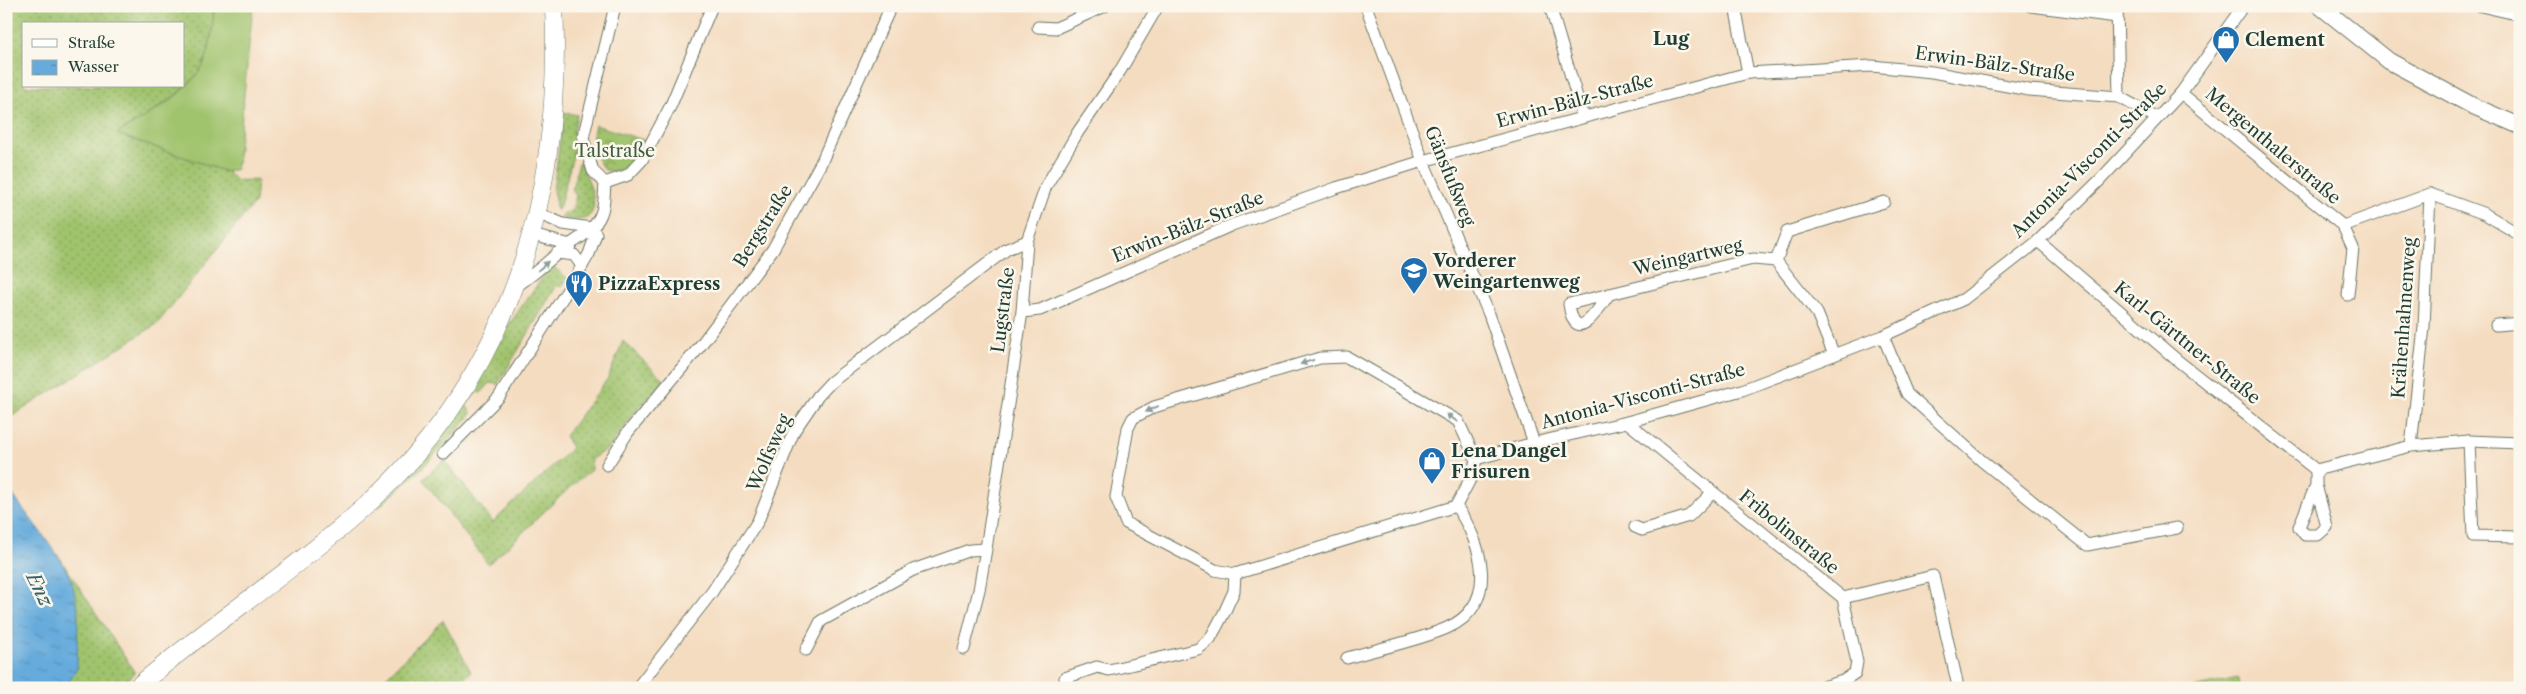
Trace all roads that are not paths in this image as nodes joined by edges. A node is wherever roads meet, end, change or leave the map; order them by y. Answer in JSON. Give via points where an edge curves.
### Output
{"nodes":[{"id":1,"x":554,"y":6,"type":"edge"},
{"id":2,"x":615,"y":6,"type":"edge"},
{"id":3,"x":712,"y":6,"type":"edge"},
{"id":4,"x":891,"y":6,"type":"edge"},
{"id":5,"x":1105,"y":6,"type":"edge"},
{"id":6,"x":1158,"y":6,"type":"edge"},
{"id":7,"x":1366,"y":6,"type":"edge"},
{"id":8,"x":1550,"y":6,"type":"edge"},
{"id":9,"x":1735,"y":6,"type":"edge"},
{"id":10,"x":2031,"y":6,"type":"edge"},
{"id":11,"x":2243,"y":6,"type":"edge"},
{"id":12,"x":2320,"y":6,"type":"edge"},
{"id":13,"x":2481,"y":6,"type":"edge"},
{"id":14,"x":2117,"y":12,"type":"edge"},
{"id":15,"x":2520,"y":15,"type":"edge"},
{"id":16,"x":1038,"y":27,"type":"dead end"},
{"id":17,"x":1748,"y":73,"type":"junction"},
{"id":18,"x":2181,"y":92,"type":"junction"},
{"id":19,"x":2119,"y":97,"type":"junction"},
{"id":20,"x":1583,"y":117,"type":"junction"},
{"id":21,"x":2157,"y":118,"type":"junction"},
{"id":22,"x":2520,"y":126,"type":"edge"},
{"id":23,"x":1423,"y":161,"type":"junction"},
{"id":24,"x":605,"y":183,"type":"junction"},
{"id":25,"x":2430,"y":194,"type":"junction"},
{"id":26,"x":1884,"y":202,"type":"dead end"},
{"id":27,"x":537,"y":213,"type":"junction"},
{"id":28,"x":2343,"y":226,"type":"junction"},
{"id":29,"x":591,"y":228,"type":"junction"},
{"id":30,"x":532,"y":235,"type":"junction"},
{"id":31,"x":2520,"y":235,"type":"edge"},
{"id":32,"x":1027,"y":241,"type":"junction"},
{"id":33,"x":2038,"y":241,"type":"junction"},
{"id":34,"x":571,"y":245,"type":"junction"},
{"id":35,"x":558,"y":253,"type":"junction"},
{"id":36,"x":1776,"y":261,"type":"junction"},
{"id":37,"x":582,"y":266,"type":"junction"},
{"id":38,"x":515,"y":288,"type":"junction"},
{"id":39,"x":1609,"y":294,"type":"dead end"},
{"id":40,"x":2348,"y":295,"type":"dead end"},
{"id":41,"x":1022,"y":312,"type":"junction"},
{"id":42,"x":2520,"y":323,"type":"edge"},
{"id":43,"x":2496,"y":325,"type":"dead end"},
{"id":44,"x":1883,"y":336,"type":"junction"},
{"id":45,"x":1834,"y":355,"type":"junction"},
{"id":46,"x":1627,"y":422,"type":"junction"},
{"id":47,"x":2469,"y":441,"type":"junction"},
{"id":48,"x":1534,"y":443,"type":"junction"},
{"id":49,"x":2520,"y":443,"type":"edge"},
{"id":50,"x":2411,"y":446,"type":"junction"},
{"id":51,"x":442,"y":454,"type":"dead end"},
{"id":52,"x":1476,"y":460,"type":"junction"},
{"id":53,"x":607,"y":465,"type":"dead end"},
{"id":54,"x":2316,"y":470,"type":"junction"},
{"id":55,"x":2316,"y":485,"type":"dead end"},
{"id":56,"x":1712,"y":493,"type":"junction"},
{"id":57,"x":1456,"y":506,"type":"junction"},
{"id":58,"x":1635,"y":527,"type":"dead end"},
{"id":59,"x":2177,"y":528,"type":"dead end"},
{"id":60,"x":2520,"y":537,"type":"edge"},
{"id":61,"x":986,"y":549,"type":"junction"},
{"id":62,"x":1235,"y":574,"type":"junction"},
{"id":63,"x":1843,"y":598,"type":"junction"},
{"id":64,"x":806,"y":650,"type":"dead end"},
{"id":65,"x":964,"y":650,"type":"dead end"},
{"id":66,"x":1347,"y":658,"type":"dead end"},
{"id":67,"x":1064,"y":678,"type":"dead end"},
{"id":68,"x":1956,"y":682,"type":"dead end"},
{"id":69,"x":136,"y":688,"type":"edge"},
{"id":70,"x":637,"y":688,"type":"edge"},
{"id":71,"x":1820,"y":688,"type":"edge"}],
"edges":[{"from":1,"to":27,"type":"main road","via":[[552,132]]},
{"from":2,"to":24,"type":"street","via":[[583,138],[593,171]]},
{"from":3,"to":24,"type":"street","via":[[671,106],[642,160],[628,174]]},
{"from":4,"to":53,"type":"street","name":"Bergstraße","via":[[821,163],[773,249],[697,350],[628,432]]},
{"from":5,"to":16,"type":"street","via":[[1056,28]]},
{"from":6,"to":32,"type":"street","name":"Lugstraße","via":[[1046,186]]},
{"from":7,"to":23,"type":"street","name":"Gänsfußweg"},
{"from":8,"to":20,"type":"street"},
{"from":9,"to":17,"type":"street"},
{"from":10,"to":14,"type":"street"},
{"from":11,"to":18,"type":"street","name":"Antonia-Visconti-Straße"},
{"from":12,"to":22,"type":"main road","via":[[2390,61],[2473,106]]},
{"from":13,"to":15,"type":"street"},
{"from":14,"to":19,"type":"street"},
{"from":17,"to":19,"type":"street","name":"Erwin-Bälz-Straße","via":[[1872,66],[1932,72],[2029,90]]},
{"from":17,"to":20,"type":"street","name":"Erwin-Bälz-Straße"},
{"from":18,"to":21,"type":"street","name":"Antonia-Visconti-Straße"},
{"from":18,"to":28,"type":"street","name":"Mergenthalerstraße"},
{"from":19,"to":21,"type":"street","name":"Erwin-Bälz-Straße"},
{"from":20,"to":23,"type":"street","name":"Erwin-Bälz-Straße"},
{"from":21,"to":33,"type":"street","name":"Antonia-Visconti-Straße"},
{"from":23,"to":41,"type":"street","name":"Erwin-Bälz-Straße","via":[[1232,225],[1040,310]]},
{"from":23,"to":48,"type":"street","name":"Gänsfußweg","via":[[1489,314]]},
{"from":24,"to":29,"type":"street","via":[[602,213]]},
{"from":25,"to":28,"type":"street","name":"Mergenthalerstraße"},
{"from":25,"to":31,"type":"street","via":[[2485,214]]},
{"from":25,"to":50,"type":"street","name":"Krähenhahnenweg","via":[[2424,327]]},
{"from":26,"to":36,"type":"street","via":[[1787,232]]},
{"from":27,"to":29,"type":"street","via":[[563,224]]},
{"from":27,"to":30,"type":"main road"},
{"from":28,"to":40,"type":"street","name":"Mergenthalerstraße","via":[[2353,248]]},
{"from":29,"to":34,"type":"street"},
{"from":29,"to":37,"type":"street","via":[[596,234],[595,242]]},
{"from":30,"to":34,"type":"street"},
{"from":30,"to":38,"type":"main road"},
{"from":32,"to":41,"type":"street","name":"Lugstraße"},
{"from":32,"to":70,"type":"street","name":"Wolfsweg","via":[[1007,249],[831,382],[818,396],[794,431],[758,521],[712,592]]},
{"from":33,"to":44,"type":"street","name":"Antonia-Visconti-Straße","via":[[1964,299]]},
{"from":33,"to":54,"type":"street","name":"Karl-Gärttner-Straße","via":[[2177,360]]},
{"from":34,"to":35,"type":"street"},
{"from":35,"to":37,"type":"street","via":[[574,255]]},
{"from":38,"to":35,"type":"street","one_way":true},
{"from":36,"to":39,"type":"street","name":"Weingartweg","via":[[1753,259]]},
{"from":36,"to":45,"type":"street","via":[[1817,313]]},
{"from":37,"to":51,"type":"street","via":[[499,397]]},
{"from":38,"to":69,"type":"main road","via":[[460,393],[430,436],[392,480],[319,545]]},
{"from":41,"to":61,"type":"street","name":"Lugstraße"},
{"from":42,"to":43,"type":"street"},
{"from":44,"to":45,"type":"street","name":"Antonia-Visconti-Straße"},
{"from":44,"to":59,"type":"street","via":[[1907,394],[1982,461],[2087,545]]},
{"from":45,"to":46,"type":"street","name":"Antonia-Visconti-Straße","via":[[1742,390]]},
{"from":46,"to":48,"type":"street","name":"Antonia-Visconti-Straße"},
{"from":46,"to":56,"type":"street","name":"Fribolinstraße"},
{"from":47,"to":49,"type":"street"},
{"from":47,"to":50,"type":"street"},
{"from":47,"to":60,"type":"street","via":[[2473,536]]},
{"from":48,"to":52,"type":"street","name":"Antonia-Visconti-Straße"},
{"from":50,"to":54,"type":"street"},
{"from":52,"to":57,"type":"street","via":[[1473,474]]},
{"from":52,"to":62,"type":"street","one_way":true,"via":[[1458,421],[1347,357],[1320,358],[1154,407],[1133,418],[1128,428],[1116,497],[1126,523],[1215,570]]},
{"from":54,"to":55,"type":"street"},
{"from":56,"to":58,"type":"street","name":"Fribolinstraße","via":[[1689,516],[1642,530]]},
{"from":56,"to":63,"type":"street","name":"Fribolinstraße"},
{"from":57,"to":62,"type":"street"},
{"from":57,"to":66,"type":"street","via":[[1471,527],[1484,575],[1478,597],[1463,618],[1447,628]]},
{"from":61,"to":64,"type":"street","via":[[970,550],[914,570],[821,621]]},
{"from":61,"to":65,"type":"street","name":"Lugstraße"},
{"from":62,"to":67,"type":"street","via":[[1234,591],[1227,606],[1210,639],[1198,649],[1109,670],[1097,667]]},
{"from":63,"to":68,"type":"street","name":"Fribolinstraße","via":[[1933,576]]},
{"from":63,"to":71,"type":"street","name":"Fribolinstraße","via":[[1857,662],[1855,673],[1843,681]]}]}
